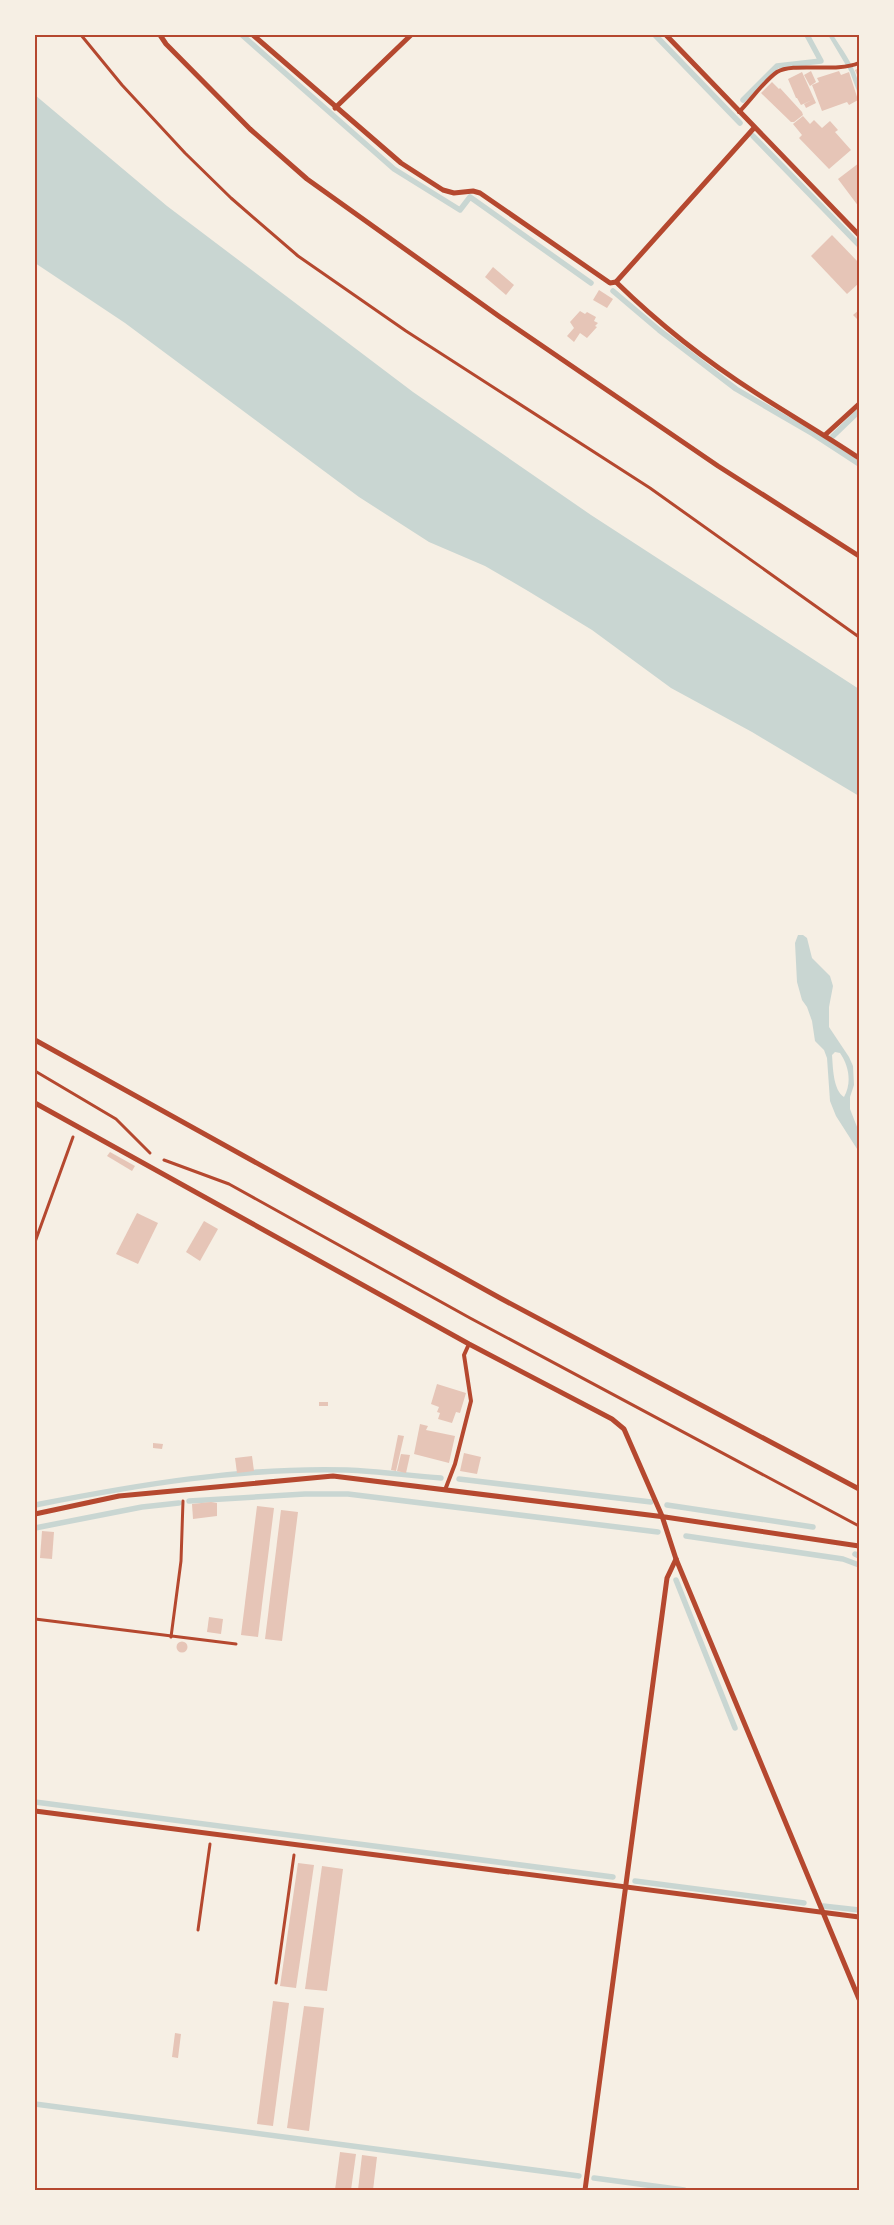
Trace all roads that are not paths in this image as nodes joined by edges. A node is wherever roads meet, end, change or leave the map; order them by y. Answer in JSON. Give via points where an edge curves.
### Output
{"nodes":[{"id":1,"x":160,"y":35,"type":"edge"},
{"id":2,"x":253,"y":35,"type":"edge"},
{"id":3,"x":410,"y":35,"type":"edge"},
{"id":4,"x":666,"y":35,"type":"edge"},
{"id":5,"x":859,"y":63,"type":"edge"},
{"id":6,"x":335,"y":108,"type":"junction"},
{"id":7,"x":739,"y":112,"type":"junction"},
{"id":8,"x":754,"y":128,"type":"junction"},
{"id":9,"x":859,"y":235,"type":"edge"},
{"id":10,"x":616,"y":282,"type":"junction"},
{"id":11,"x":859,"y":404,"type":"edge"},
{"id":12,"x":825,"y":435,"type":"junction"},
{"id":13,"x":859,"y":458,"type":"edge"},
{"id":14,"x":859,"y":556,"type":"edge"},
{"id":15,"x":35,"y":1040,"type":"edge"},
{"id":16,"x":35,"y":1104,"type":"edge"},
{"id":17,"x":469,"y":1344,"type":"junction"},
{"id":18,"x":859,"y":1489,"type":"edge"},
{"id":19,"x":445,"y":1490,"type":"junction"},
{"id":20,"x":35,"y":1514,"type":"edge"},
{"id":21,"x":662,"y":1516,"type":"junction"},
{"id":22,"x":859,"y":1546,"type":"edge"},
{"id":23,"x":676,"y":1559,"type":"junction"},
{"id":24,"x":35,"y":1811,"type":"edge"},
{"id":25,"x":624,"y":1888,"type":"junction"},
{"id":26,"x":822,"y":1912,"type":"junction"},
{"id":27,"x":859,"y":1917,"type":"edge"},
{"id":28,"x":859,"y":1999,"type":"edge"},
{"id":29,"x":585,"y":2190,"type":"edge"}],
"edges":[{"from":1,"to":14,"type":"street","via":[[250,129],[307,179],[500,317],[718,466]]},
{"from":2,"to":6,"type":"street"},
{"from":3,"to":6,"type":"street"},
{"from":4,"to":7,"type":"street"},
{"from":5,"to":7,"type":"lane","via":[[846,68],[778,71]]},
{"from":6,"to":10,"type":"street","via":[[401,163],[443,190],[480,193],[598,276],[610,283]]},
{"from":7,"to":8,"type":"street"},
{"from":8,"to":9,"type":"street"},
{"from":8,"to":10,"type":"street"},
{"from":10,"to":12,"type":"street","via":[[647,312],[714,363],[754,392]]},
{"from":11,"to":12,"type":"street"},
{"from":12,"to":13,"type":"street"},
{"from":15,"to":18,"type":"street","via":[[500,1298]]},
{"from":16,"to":17,"type":"street"},
{"from":17,"to":19,"type":"lane","via":[[464,1355],[471,1400]]},
{"from":17,"to":21,"type":"street","via":[[619,1424],[628,1436]]},
{"from":19,"to":20,"type":"street","via":[[333,1476],[119,1496]]},
{"from":19,"to":21,"type":"street"},
{"from":21,"to":22,"type":"street"},
{"from":21,"to":23,"type":"street"},
{"from":23,"to":25,"type":"street","via":[[667,1578]]},
{"from":23,"to":26,"type":"street"},
{"from":24,"to":25,"type":"street"},
{"from":25,"to":26,"type":"street"},
{"from":25,"to":29,"type":"street"},
{"from":26,"to":27,"type":"street"},
{"from":26,"to":28,"type":"street"}]}
